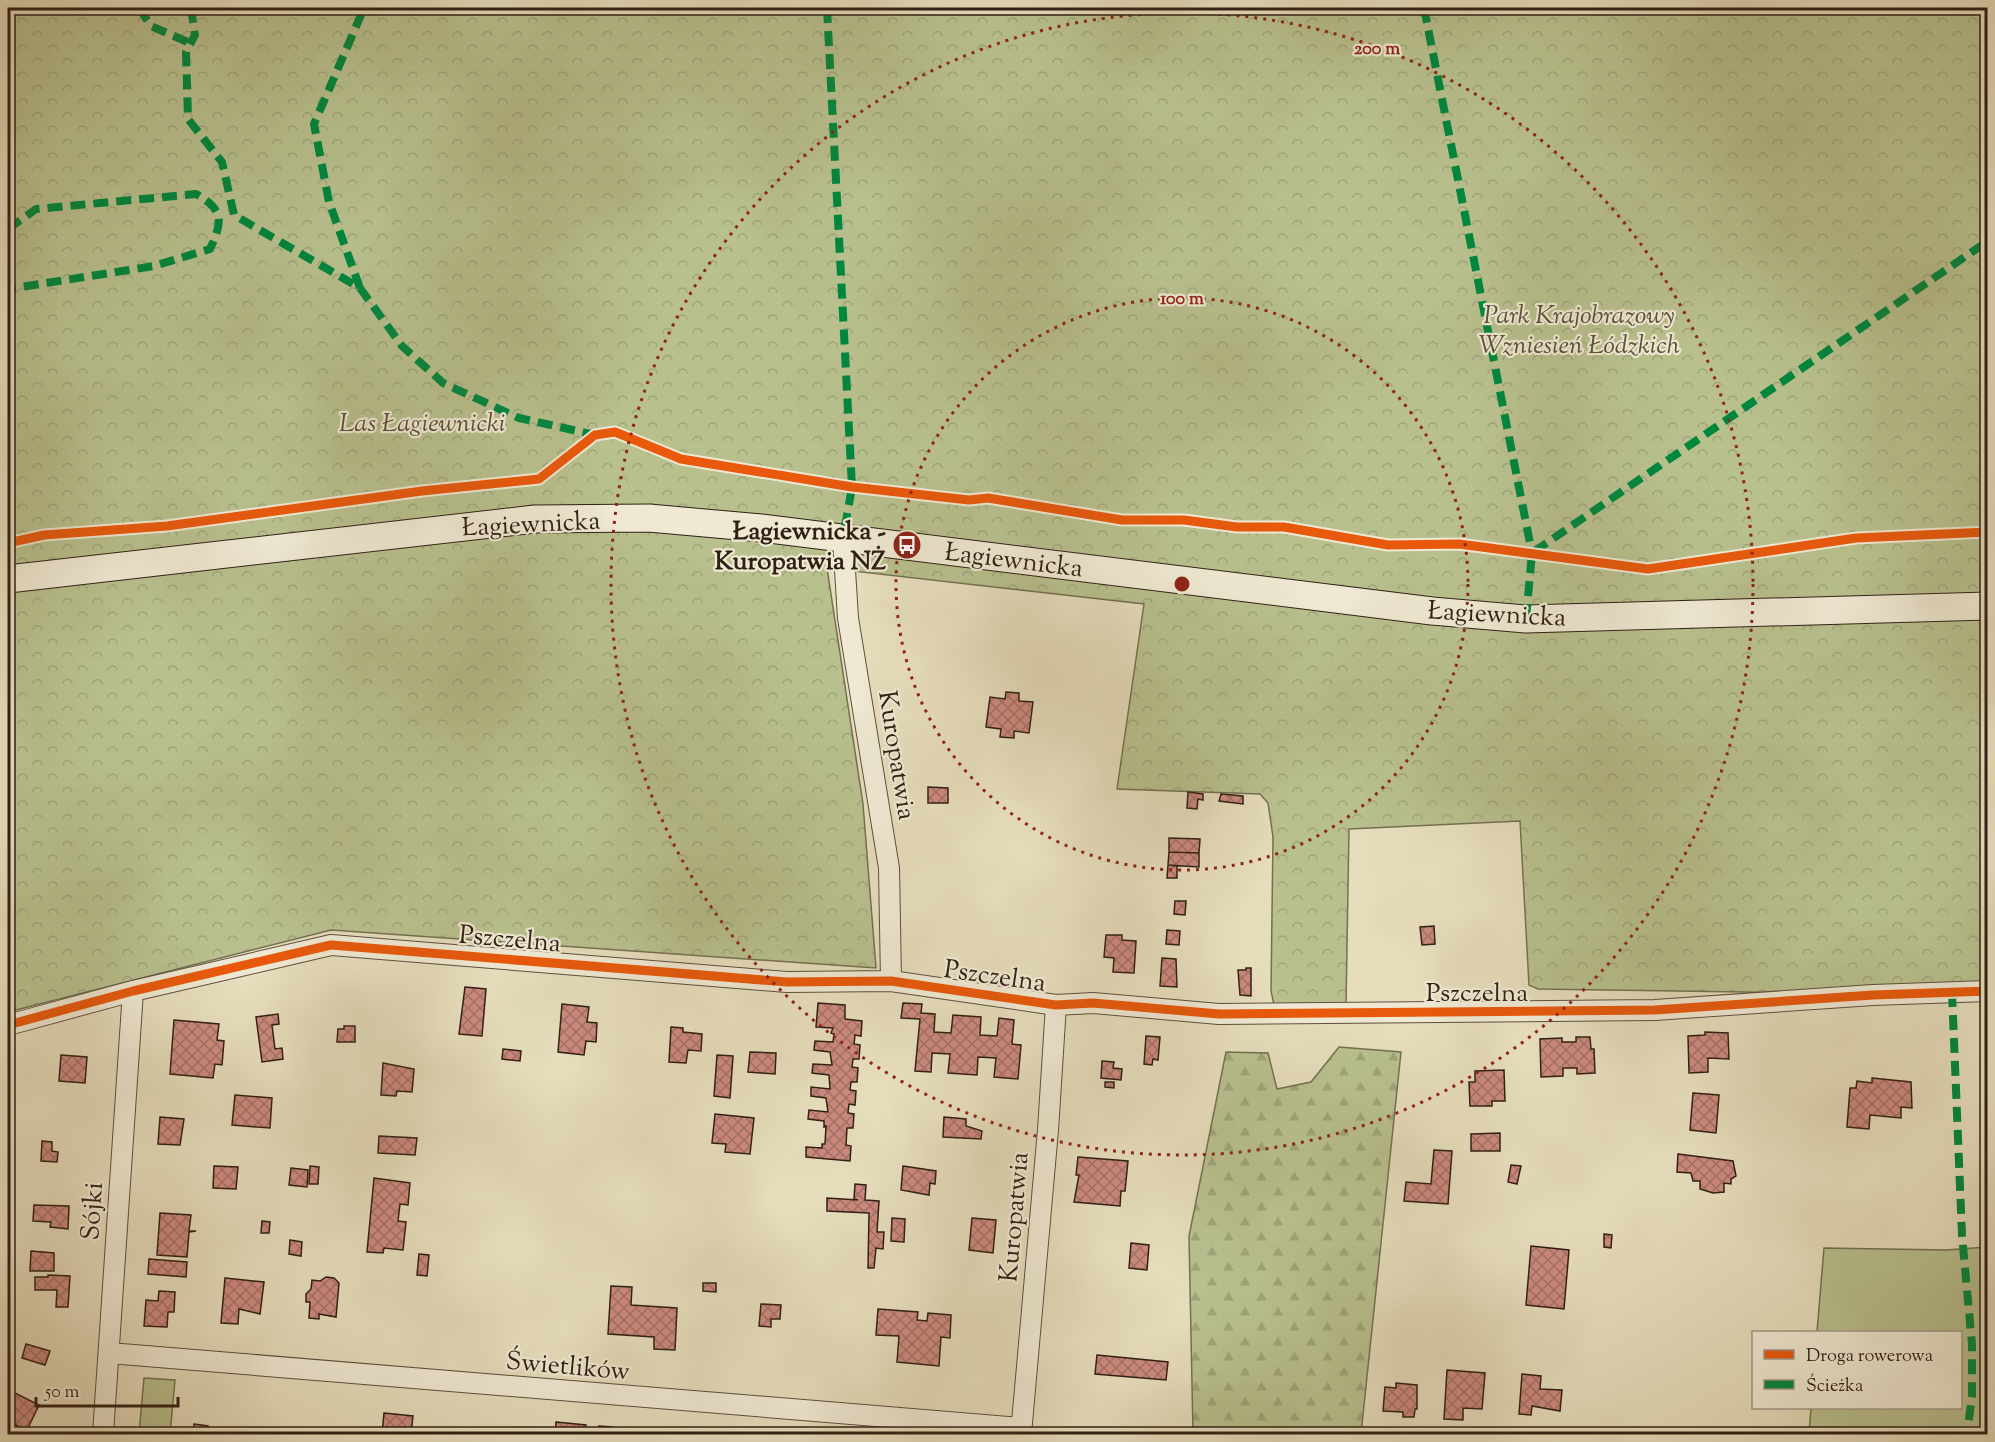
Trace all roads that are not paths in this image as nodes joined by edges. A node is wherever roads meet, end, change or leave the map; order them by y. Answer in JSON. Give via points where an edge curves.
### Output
{"nodes":[{"id":1,"x":843,"y":538,"type":"junction"},
{"id":2,"x":8,"y":579,"type":"edge"},
{"id":3,"x":1988,"y":606,"type":"edge"},
{"id":4,"x":891,"y":981,"type":"junction"},
{"id":5,"x":133,"y":991,"type":"junction"},
{"id":6,"x":1988,"y":991,"type":"edge"},
{"id":7,"x":1056,"y":1005,"type":"junction"},
{"id":8,"x":8,"y":1025,"type":"edge"},
{"id":9,"x":109,"y":1353,"type":"junction"},
{"id":10,"x":1021,"y":1431,"type":"edge"},
{"id":11,"x":103,"y":1434,"type":"edge"}],
"edges":[{"from":1,"to":2,"type":"street","name":"Łagiewnicka","via":[[694,521],[536,519]]},
{"from":1,"to":3,"type":"street","name":"Łagiewnicka","via":[[1412,609],[1526,619]]},
{"from":1,"to":4,"type":"street","name":"Kuropatwia","via":[[848,618],[889,868]]},
{"from":4,"to":5,"type":"street","name":"Pszczelna","via":[[787,982],[332,945]]},
{"from":4,"to":7,"type":"street","name":"Pszczelna"},
{"from":5,"to":8,"type":"street","name":"Pszczelna"},
{"from":5,"to":9,"type":"street","name":"Sójki"},
{"from":6,"to":7,"type":"street","name":"Pszczelna","via":[[1655,1010],[1509,1013],[1219,1014],[1093,1003]]},
{"from":7,"to":10,"type":"street","name":"Kuropatwia"},
{"from":9,"to":10,"type":"street","name":"Świetlików"},
{"from":9,"to":11,"type":"street","name":"Sójki"}]}
